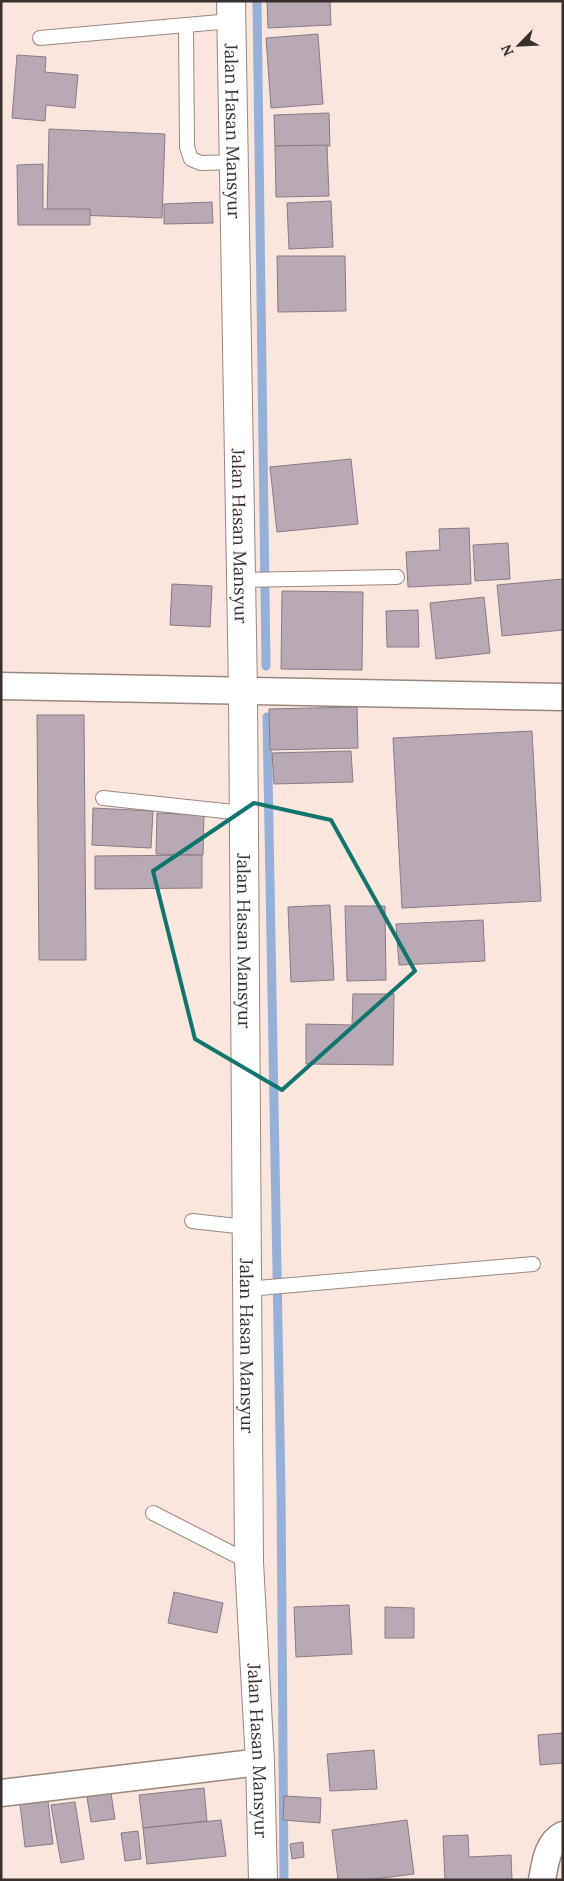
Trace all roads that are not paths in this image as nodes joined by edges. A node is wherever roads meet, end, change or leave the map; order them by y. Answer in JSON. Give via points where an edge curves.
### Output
{"nodes":[{"id":1,"x":231,"y":11,"type":"edge"},
{"id":2,"x":186,"y":25,"type":"junction"},
{"id":3,"x":40,"y":38,"type":"dead end"},
{"id":4,"x":234,"y":162,"type":"junction"},
{"id":5,"x":397,"y":577,"type":"dead end"},
{"id":6,"x":241,"y":580,"type":"junction"},
{"id":7,"x":1,"y":686,"type":"edge"},
{"id":8,"x":243,"y":691,"type":"junction"},
{"id":9,"x":563,"y":697,"type":"edge"},
{"id":10,"x":104,"y":798,"type":"dead end"},
{"id":11,"x":244,"y":813,"type":"junction"},
{"id":12,"x":192,"y":1221,"type":"dead end"},
{"id":13,"x":246,"y":1227,"type":"junction"},
{"id":14,"x":533,"y":1264,"type":"dead end"},
{"id":15,"x":247,"y":1289,"type":"junction"},
{"id":16,"x":153,"y":1513,"type":"dead end"},
{"id":17,"x":249,"y":1562,"type":"junction"},
{"id":18,"x":260,"y":1762,"type":"junction"},
{"id":19,"x":1,"y":1793,"type":"edge"},
{"id":20,"x":563,"y":1835,"type":"edge"},
{"id":21,"x":263,"y":1880,"type":"edge"},
{"id":22,"x":542,"y":1880,"type":"edge"}],
"edges":[{"from":1,"to":2,"type":"lane"},
{"from":1,"to":4,"type":"street","name":"Jalan Hasan Mansyur"},
{"from":2,"to":3,"type":"lane"},
{"from":2,"to":4,"type":"lane","via":[[187,147],[191,159],[201,163]]},
{"from":4,"to":6,"type":"street","name":"Jalan Hasan Mansyur"},
{"from":5,"to":6,"type":"lane"},
{"from":6,"to":8,"type":"street","name":"Jalan Hasan Mansyur"},
{"from":7,"to":8,"type":"street"},
{"from":8,"to":9,"type":"street"},
{"from":8,"to":11,"type":"street","name":"Jalan Hasan Mansyur"},
{"from":10,"to":11,"type":"lane"},
{"from":11,"to":13,"type":"street","name":"Jalan Hasan Mansyur"},
{"from":12,"to":13,"type":"lane"},
{"from":13,"to":15,"type":"street","name":"Jalan Hasan Mansyur"},
{"from":14,"to":15,"type":"lane"},
{"from":15,"to":17,"type":"street","name":"Jalan Hasan Mansyur"},
{"from":16,"to":17,"type":"lane"},
{"from":17,"to":18,"type":"street","name":"Jalan Hasan Mansyur"},
{"from":18,"to":19,"type":"street"},
{"from":18,"to":21,"type":"street","name":"Jalan Hasan Mansyur"},
{"from":20,"to":22,"type":"street","via":[[556,1838],[547,1856]]}]}
